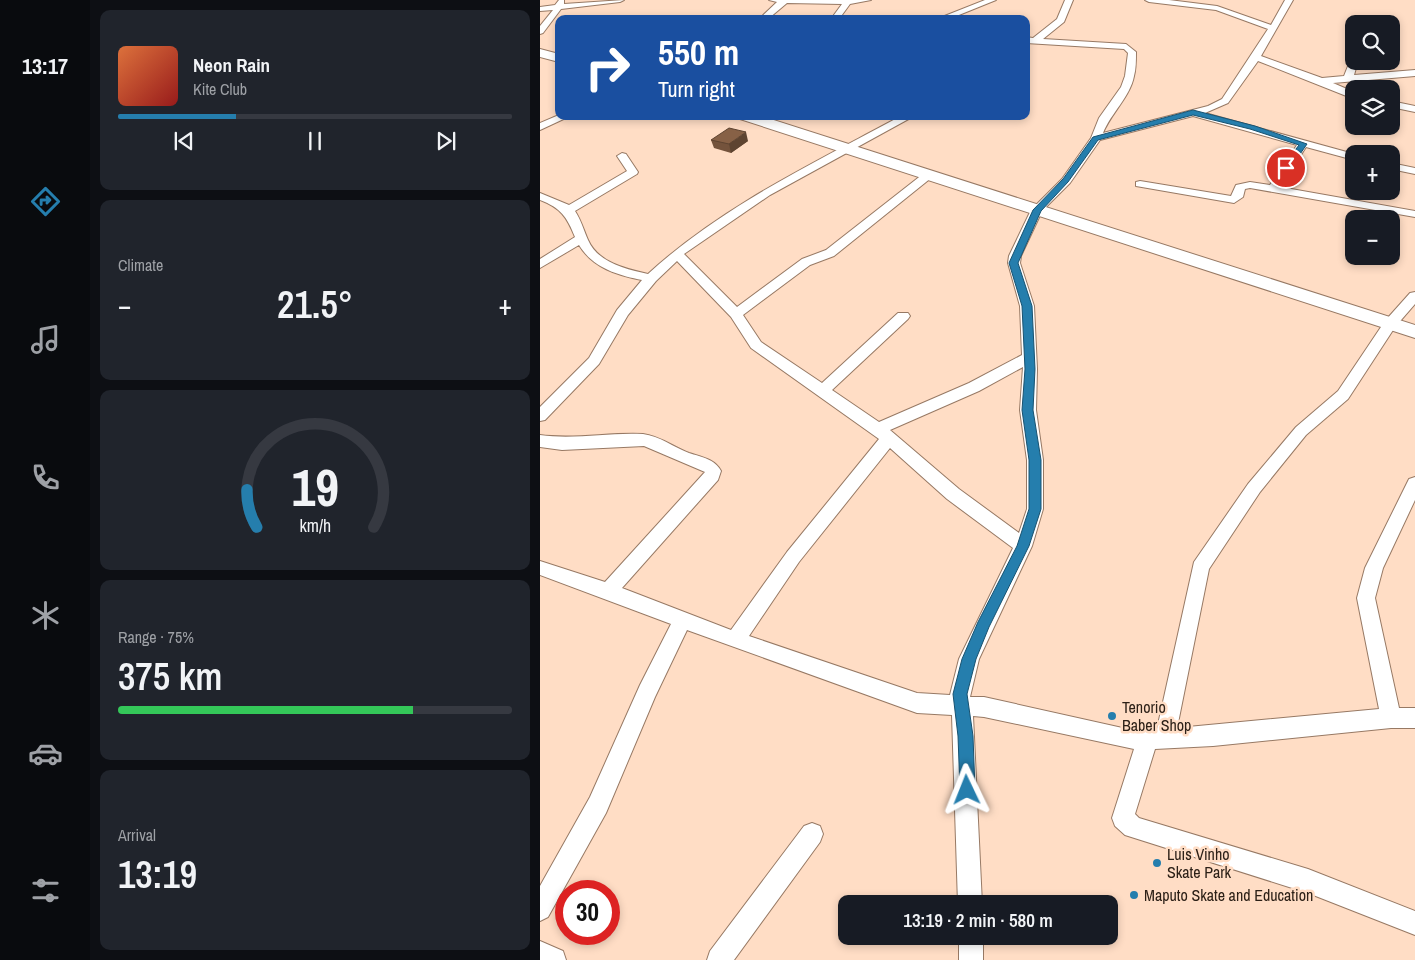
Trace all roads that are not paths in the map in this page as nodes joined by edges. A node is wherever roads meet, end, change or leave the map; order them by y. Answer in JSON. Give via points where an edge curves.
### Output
{"nodes":[{"id":1,"x":620,"y":0,"type":"edge"},
{"id":2,"x":773,"y":0,"type":"edge"},
{"id":3,"x":784,"y":0,"type":"edge"},
{"id":4,"x":867,"y":0,"type":"edge"},
{"id":5,"x":1069,"y":0,"type":"edge"},
{"id":6,"x":1149,"y":0,"type":"edge"},
{"id":7,"x":1289,"y":0,"type":"edge"},
{"id":8,"x":848,"y":1,"type":"edge"},
{"id":9,"x":986,"y":1,"type":"edge"},
{"id":10,"x":560,"y":3,"type":"edge"},
{"id":11,"x":540,"y":9,"type":"edge"},
{"id":12,"x":767,"y":15,"type":"edge"},
{"id":13,"x":838,"y":15,"type":"edge"},
{"id":14,"x":951,"y":15,"type":"edge"},
{"id":15,"x":1272,"y":28,"type":"junction"},
{"id":16,"x":540,"y":31,"type":"edge"},
{"id":17,"x":1030,"y":42,"type":"edge"},
{"id":18,"x":1030,"y":43,"type":"edge"},
{"id":19,"x":540,"y":53,"type":"edge"},
{"id":20,"x":555,"y":57,"type":"edge"},
{"id":21,"x":1256,"y":57,"type":"junction"},
{"id":22,"x":1351,"y":70,"type":"edge"},
{"id":23,"x":1415,"y":73,"type":"edge"},
{"id":24,"x":1348,"y":78,"type":"junction"},
{"id":25,"x":1322,"y":81,"type":"junction"},
{"id":26,"x":1345,"y":92,"type":"edge"},
{"id":27,"x":1400,"y":106,"type":"edge"},
{"id":28,"x":1415,"y":109,"type":"edge"},
{"id":29,"x":1193,"y":112,"type":"junction"},
{"id":30,"x":555,"y":120,"type":"edge"},
{"id":31,"x":759,"y":120,"type":"edge"},
{"id":32,"x":901,"y":120,"type":"edge"},
{"id":33,"x":540,"y":127,"type":"edge"},
{"id":34,"x":1096,"y":138,"type":"junction"},
{"id":35,"x":1303,"y":144,"type":"junction"},
{"id":36,"x":848,"y":149,"type":"junction"},
{"id":37,"x":1345,"y":155,"type":"edge"},
{"id":38,"x":622,"y":156,"type":"dead end"},
{"id":39,"x":1400,"y":168,"type":"edge"},
{"id":40,"x":1415,"y":171,"type":"edge"},
{"id":41,"x":926,"y":176,"type":"junction"},
{"id":42,"x":1140,"y":184,"type":"dead end"},
{"id":43,"x":1273,"y":189,"type":"junction"},
{"id":44,"x":540,"y":196,"type":"edge"},
{"id":45,"x":569,"y":210,"type":"junction"},
{"id":46,"x":1037,"y":210,"type":"junction"},
{"id":47,"x":1415,"y":214,"type":"edge"},
{"id":48,"x":582,"y":238,"type":"junction"},
{"id":49,"x":677,"y":254,"type":"junction"},
{"id":50,"x":540,"y":264,"type":"edge"},
{"id":51,"x":651,"y":278,"type":"junction"},
{"id":52,"x":1415,"y":296,"type":"edge"},
{"id":53,"x":736,"y":314,"type":"junction"},
{"id":54,"x":903,"y":316,"type":"dead end"},
{"id":55,"x":1390,"y":324,"type":"junction"},
{"id":56,"x":1415,"y":332,"type":"edge"},
{"id":57,"x":1030,"y":356,"type":"junction"},
{"id":58,"x":822,"y":391,"type":"junction"},
{"id":59,"x":540,"y":416,"type":"edge"},
{"id":60,"x":883,"y":434,"type":"junction"},
{"id":61,"x":540,"y":441,"type":"edge"},
{"id":62,"x":1415,"y":483,"type":"edge"},
{"id":63,"x":1023,"y":546,"type":"junction"},
{"id":64,"x":540,"y":568,"type":"edge"},
{"id":65,"x":608,"y":591,"type":"junction"},
{"id":66,"x":683,"y":619,"type":"junction"},
{"id":67,"x":735,"y":640,"type":"junction"},
{"id":68,"x":961,"y":705,"type":"junction"},
{"id":69,"x":1391,"y":718,"type":"junction"},
{"id":70,"x":1415,"y":718,"type":"edge"},
{"id":71,"x":1157,"y":739,"type":"junction"},
{"id":72,"x":812,"y":834,"type":"dead end"},
{"id":73,"x":970,"y":895,"type":"edge"},
{"id":74,"x":540,"y":909,"type":"edge"},
{"id":75,"x":1415,"y":923,"type":"edge"},
{"id":76,"x":971,"y":945,"type":"edge"},
{"id":77,"x":540,"y":953,"type":"edge"},
{"id":78,"x":554,"y":960,"type":"edge"},
{"id":79,"x":719,"y":960,"type":"edge"},
{"id":80,"x":971,"y":960,"type":"edge"}],
"edges":[{"from":1,"to":10,"type":"street"},
{"from":2,"to":3,"type":"street"},
{"from":3,"to":8,"type":"street"},
{"from":3,"to":12,"type":"street"},
{"from":4,"to":8,"type":"street"},
{"from":5,"to":17,"type":"street","via":[[1061,20]]},
{"from":6,"to":15,"type":"street","via":[[1217,8]]},
{"from":7,"to":15,"type":"street","via":[[1283,15]]},
{"from":8,"to":13,"type":"street"},
{"from":9,"to":14,"type":"street"},
{"from":10,"to":11,"type":"street"},
{"from":10,"to":16,"type":"street"},
{"from":15,"to":21,"type":"street"},
{"from":18,"to":34,"type":"street","via":[[1084,43],[1131,49],[1130,76],[1098,127]]},
{"from":19,"to":20,"type":"street"},
{"from":21,"to":25,"type":"street"},
{"from":21,"to":29,"type":"street","via":[[1225,101]]},
{"from":22,"to":24,"type":"street"},
{"from":23,"to":24,"type":"street"},
{"from":24,"to":25,"type":"street"},
{"from":25,"to":26,"type":"street"},
{"from":27,"to":28,"type":"street"},
{"from":29,"to":34,"type":"street"},
{"from":29,"to":35,"type":"street"},
{"from":30,"to":33,"type":"street"},
{"from":31,"to":36,"type":"street"},
{"from":32,"to":36,"type":"street"},
{"from":34,"to":46,"type":"street","via":[[1066,180]]},
{"from":35,"to":37,"type":"street"},
{"from":35,"to":43,"type":"street"},
{"from":36,"to":41,"type":"street"},
{"from":36,"to":49,"type":"street","via":[[766,193]]},
{"from":38,"to":45,"type":"street","via":[[633,172]]},
{"from":39,"to":40,"type":"street"},
{"from":41,"to":46,"type":"street"},
{"from":41,"to":53,"type":"street","via":[[830,252],[806,262]]},
{"from":42,"to":43,"type":"street","via":[[1234,200],[1244,185]]},
{"from":43,"to":47,"type":"street"},
{"from":44,"to":45,"type":"street","via":[[557,201]]},
{"from":45,"to":48,"type":"street"},
{"from":46,"to":55,"type":"street"},
{"from":46,"to":57,"type":"street","via":[[1014,263],[1027,306]]},
{"from":48,"to":50,"type":"street"},
{"from":48,"to":51,"type":"street","via":[[592,256],[604,264]]},
{"from":49,"to":51,"type":"street"},
{"from":49,"to":53,"type":"street"},
{"from":51,"to":59,"type":"street","via":[[622,313],[594,360]]},
{"from":52,"to":55,"type":"street"},
{"from":53,"to":58,"type":"street","via":[[756,345]]},
{"from":54,"to":58,"type":"street"},
{"from":55,"to":56,"type":"street"},
{"from":55,"to":71,"type":"street","via":[[1343,395],[1301,431],[1254,488],[1200,566]]},
{"from":57,"to":60,"type":"street"},
{"from":57,"to":63,"type":"street","via":[[1028,410],[1035,460],[1035,509]]},
{"from":58,"to":60,"type":"street"},
{"from":60,"to":63,"type":"street","via":[[952,494]]},
{"from":60,"to":67,"type":"street"},
{"from":61,"to":65,"type":"street","via":[[562,444],[644,440],[713,471],[712,476]]},
{"from":62,"to":69,"type":"street","via":[[1374,568],[1366,598]]},
{"from":63,"to":68,"type":"street","via":[[969,659],[960,694]]},
{"from":64,"to":65,"type":"street"},
{"from":65,"to":66,"type":"street"},
{"from":66,"to":67,"type":"street"},
{"from":66,"to":74,"type":"street","via":[[598,805]]},
{"from":67,"to":68,"type":"street","via":[[917,703]]},
{"from":68,"to":71,"type":"street","via":[[1027,715],[1127,739]]},
{"from":68,"to":73,"type":"street","via":[[966,736]]},
{"from":69,"to":70,"type":"street"},
{"from":69,"to":71,"type":"street"},
{"from":71,"to":75,"type":"street","via":[[1123,818],[1133,827],[1308,881]]},
{"from":72,"to":79,"type":"street"},
{"from":76,"to":80,"type":"street"},
{"from":77,"to":78,"type":"street"}]}
